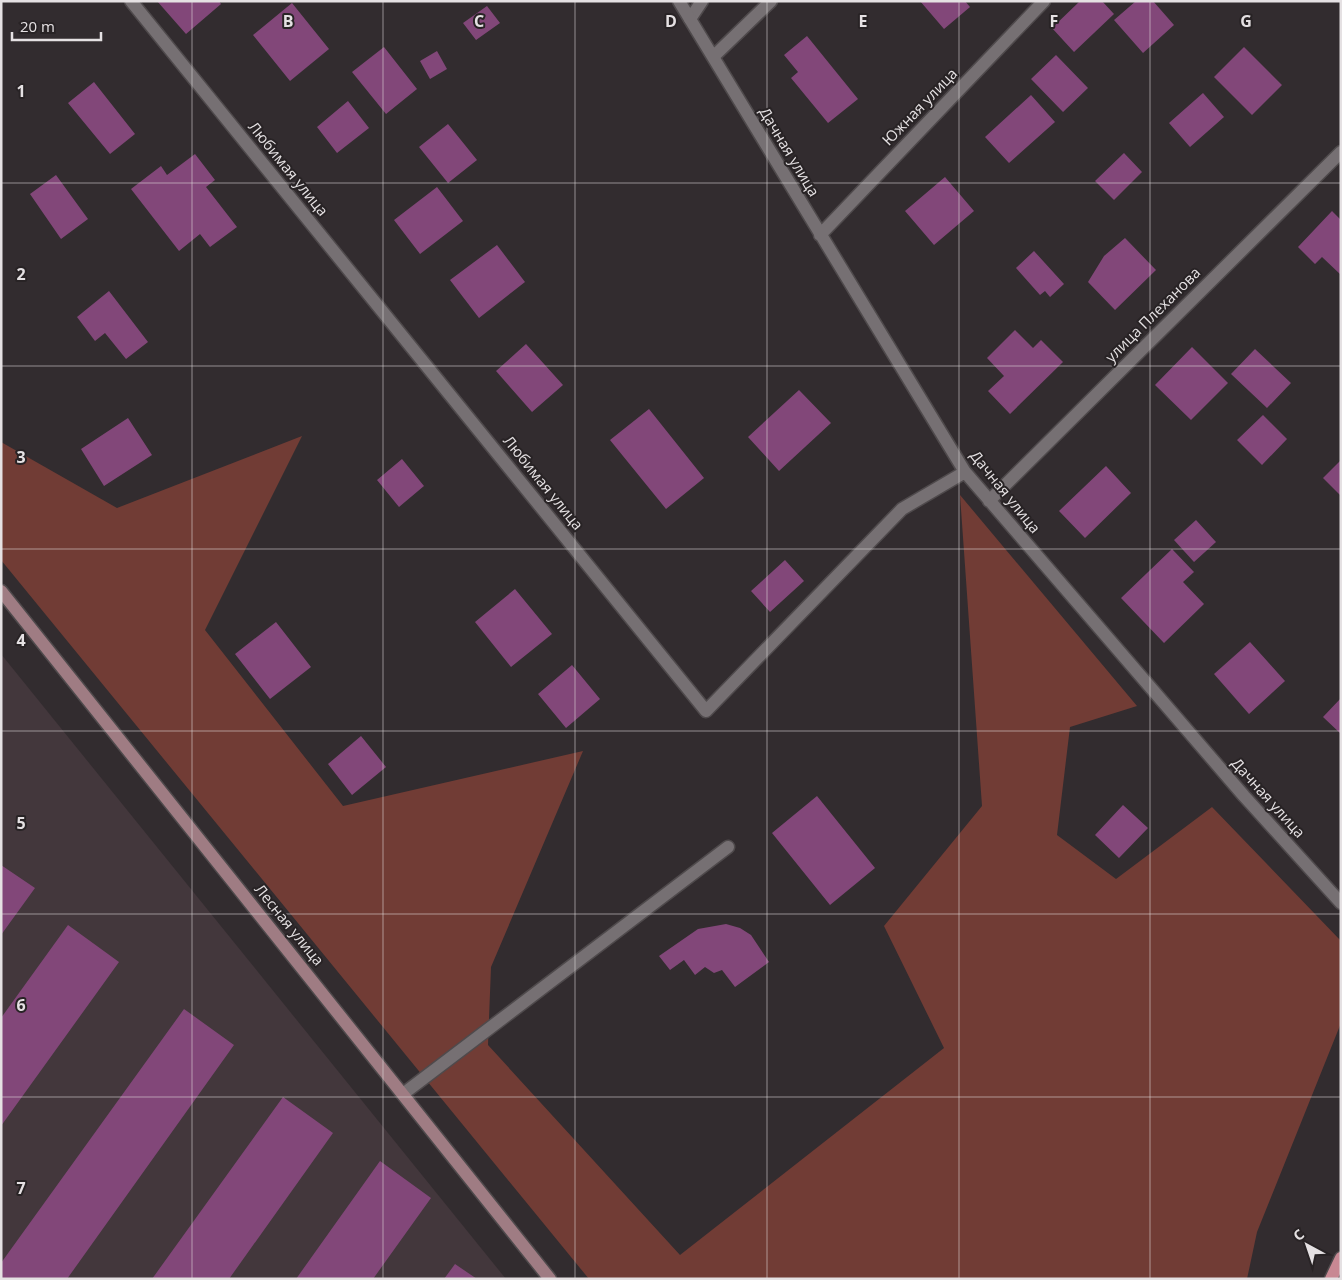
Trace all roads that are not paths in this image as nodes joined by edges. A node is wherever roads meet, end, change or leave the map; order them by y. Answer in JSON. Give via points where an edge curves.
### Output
{"nodes":[{"id":1,"x":131,"y":1,"type":"edge"},
{"id":2,"x":679,"y":1,"type":"edge"},
{"id":3,"x":702,"y":1,"type":"edge"},
{"id":4,"x":771,"y":1,"type":"edge"},
{"id":5,"x":1044,"y":1,"type":"edge"},
{"id":6,"x":690,"y":19,"type":"junction"},
{"id":7,"x":714,"y":57,"type":"junction"},
{"id":8,"x":1341,"y":152,"type":"edge"},
{"id":9,"x":820,"y":235,"type":"junction"},
{"id":10,"x":965,"y":472,"type":"junction"},
{"id":11,"x":989,"y":501,"type":"junction"},
{"id":12,"x":1,"y":591,"type":"edge"},
{"id":13,"x":728,"y":847,"type":"dead end"},
{"id":14,"x":1341,"y":903,"type":"edge"},
{"id":15,"x":403,"y":1094,"type":"junction"},
{"id":16,"x":1341,"y":1258,"type":"edge"},
{"id":17,"x":550,"y":1279,"type":"edge"},
{"id":18,"x":1331,"y":1279,"type":"edge"}],
"edges":[{"from":1,"to":10,"type":"street","name":"Любимая улица","via":[[706,711],[902,509]]},
{"from":2,"to":6,"type":"street","name":"Дачная улица"},
{"from":3,"to":6,"type":"street"},
{"from":4,"to":7,"type":"street"},
{"from":5,"to":9,"type":"street","name":"Южная улица"},
{"from":6,"to":7,"type":"street","name":"Дачная улица"},
{"from":7,"to":9,"type":"street","name":"Дачная улица"},
{"from":8,"to":11,"type":"street","name":"улица Плеханова"},
{"from":9,"to":10,"type":"street","name":"Дачная улица"},
{"from":10,"to":11,"type":"street","name":"Дачная улица"},
{"from":11,"to":14,"type":"street","name":"Дачная улица"},
{"from":12,"to":15,"type":"main road","name":"Лесная улица"},
{"from":13,"to":15,"type":"street"},
{"from":15,"to":17,"type":"main road","name":"Лесная улица"},
{"from":16,"to":18,"type":"main road"}]}
